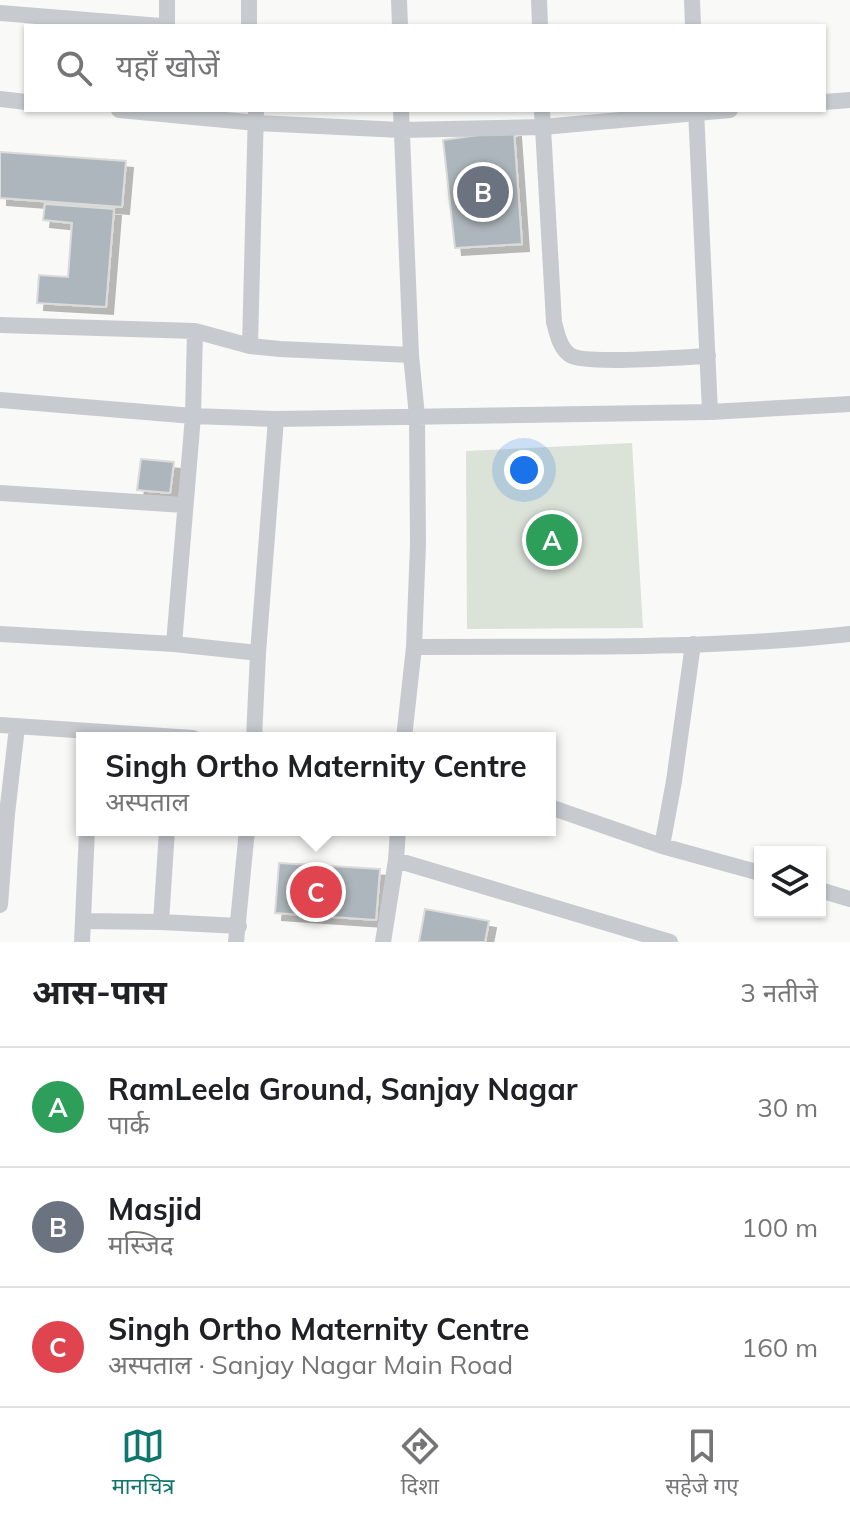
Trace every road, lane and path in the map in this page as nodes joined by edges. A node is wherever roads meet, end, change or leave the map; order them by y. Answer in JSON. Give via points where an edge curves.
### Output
{"nodes":[{"id":1,"x":167,"y":0,"type":"edge"},
{"id":2,"x":249,"y":0,"type":"edge"},
{"id":3,"x":399,"y":0,"type":"edge"},
{"id":4,"x":539,"y":0,"type":"edge"},
{"id":5,"x":692,"y":0,"type":"edge"},
{"id":6,"x":21,"y":8,"type":"edge"},
{"id":7,"x":0,"y":13,"type":"edge"},
{"id":8,"x":148,"y":24,"type":"edge"},
{"id":9,"x":164,"y":24,"type":"edge"},
{"id":10,"x":249,"y":24,"type":"edge"},
{"id":11,"x":400,"y":24,"type":"edge"},
{"id":12,"x":540,"y":24,"type":"edge"},
{"id":13,"x":693,"y":24,"type":"edge"},
{"id":14,"x":0,"y":99,"type":"edge"},
{"id":15,"x":850,"y":100,"type":"edge"},
{"id":16,"x":24,"y":102,"type":"edge"},
{"id":17,"x":826,"y":102,"type":"edge"},
{"id":18,"x":165,"y":112,"type":"edge"},
{"id":19,"x":401,"y":112,"type":"edge"},
{"id":20,"x":674,"y":112,"type":"edge"},
{"id":21,"x":696,"y":112,"type":"edge"},
{"id":22,"x":256,"y":116,"type":"edge"},
{"id":23,"x":542,"y":118,"type":"edge"},
{"id":24,"x":401,"y":130,"type":"junction"},
{"id":25,"x":0,"y":325,"type":"edge"},
{"id":26,"x":195,"y":331,"type":"junction"},
{"id":27,"x":250,"y":346,"type":"junction"},
{"id":28,"x":411,"y":355,"type":"junction"},
{"id":29,"x":708,"y":356,"type":"junction"},
{"id":30,"x":0,"y":400,"type":"edge"},
{"id":31,"x":850,"y":404,"type":"edge"},
{"id":32,"x":710,"y":412,"type":"junction"},
{"id":33,"x":193,"y":416,"type":"junction"},
{"id":34,"x":417,"y":416,"type":"junction"},
{"id":35,"x":276,"y":419,"type":"junction"},
{"id":36,"x":0,"y":493,"type":"edge"},
{"id":37,"x":184,"y":505,"type":"junction"},
{"id":38,"x":0,"y":634,"type":"edge"},
{"id":39,"x":850,"y":634,"type":"edge"},
{"id":40,"x":174,"y":644,"type":"junction"},
{"id":41,"x":693,"y":644,"type":"junction"},
{"id":42,"x":414,"y":647,"type":"junction"},
{"id":43,"x":258,"y":653,"type":"junction"},
{"id":44,"x":8,"y":726,"type":"edge"},
{"id":45,"x":254,"y":732,"type":"edge"},
{"id":46,"x":405,"y":732,"type":"edge"},
{"id":47,"x":76,"y":733,"type":"edge"},
{"id":48,"x":556,"y":809,"type":"edge"},
{"id":49,"x":4,"y":813,"type":"edge"},
{"id":50,"x":87,"y":836,"type":"edge"},
{"id":51,"x":167,"y":836,"type":"edge"},
{"id":52,"x":246,"y":836,"type":"edge"},
{"id":53,"x":398,"y":836,"type":"edge"},
{"id":54,"x":662,"y":846,"type":"junction"},
{"id":55,"x":396,"y":860,"type":"junction"},
{"id":56,"x":754,"y":871,"type":"edge"},
{"id":57,"x":826,"y":892,"type":"edge"},
{"id":58,"x":850,"y":899,"type":"edge"},
{"id":59,"x":0,"y":905,"type":"edge"},
{"id":60,"x":84,"y":921,"type":"junction"},
{"id":61,"x":161,"y":922,"type":"junction"},
{"id":62,"x":238,"y":934,"type":"edge"},
{"id":63,"x":651,"y":939,"type":"edge"},
{"id":64,"x":82,"y":942,"type":"edge"},
{"id":65,"x":383,"y":942,"type":"edge"},
{"id":66,"x":670,"y":942,"type":"edge"}],
"edges":[{"from":1,"to":9,"type":"street"},
{"from":2,"to":10,"type":"street"},
{"from":3,"to":11,"type":"street"},
{"from":4,"to":12,"type":"street"},
{"from":5,"to":13,"type":"street"},
{"from":6,"to":7,"type":"street"},
{"from":6,"to":8,"type":"street"},
{"from":14,"to":16,"type":"street"},
{"from":15,"to":17,"type":"street"},
{"from":18,"to":22,"type":"street"},
{"from":19,"to":24,"type":"street"},
{"from":20,"to":23,"type":"street"},
{"from":21,"to":29,"type":"street"},
{"from":22,"to":24,"type":"street"},
{"from":22,"to":27,"type":"street"},
{"from":23,"to":24,"type":"street"},
{"from":23,"to":29,"type":"street","via":[[559,343],[571,356],[592,360]]},
{"from":24,"to":28,"type":"street"},
{"from":25,"to":26,"type":"street"},
{"from":26,"to":27,"type":"street"},
{"from":26,"to":33,"type":"street"},
{"from":27,"to":28,"type":"street"},
{"from":28,"to":34,"type":"street"},
{"from":29,"to":32,"type":"street"},
{"from":30,"to":33,"type":"street"},
{"from":31,"to":32,"type":"street"},
{"from":32,"to":34,"type":"street"},
{"from":33,"to":35,"type":"street"},
{"from":33,"to":37,"type":"street"},
{"from":34,"to":35,"type":"street"},
{"from":34,"to":42,"type":"street"},
{"from":35,"to":43,"type":"street"},
{"from":36,"to":37,"type":"street"},
{"from":37,"to":40,"type":"street"},
{"from":38,"to":40,"type":"street"},
{"from":39,"to":41,"type":"street"},
{"from":40,"to":43,"type":"street"},
{"from":41,"to":42,"type":"street"},
{"from":41,"to":54,"type":"street"},
{"from":42,"to":46,"type":"street"},
{"from":43,"to":45,"type":"street"},
{"from":44,"to":47,"type":"street"},
{"from":44,"to":49,"type":"street"},
{"from":48,"to":54,"type":"street"},
{"from":49,"to":59,"type":"street"},
{"from":50,"to":60,"type":"street"},
{"from":51,"to":61,"type":"street"},
{"from":52,"to":62,"type":"street"},
{"from":53,"to":55,"type":"street"},
{"from":54,"to":56,"type":"street"},
{"from":55,"to":63,"type":"street"},
{"from":55,"to":65,"type":"street"},
{"from":57,"to":58,"type":"street"},
{"from":60,"to":61,"type":"street"},
{"from":60,"to":64,"type":"street"},
{"from":61,"to":62,"type":"street"},
{"from":63,"to":66,"type":"street"}]}
